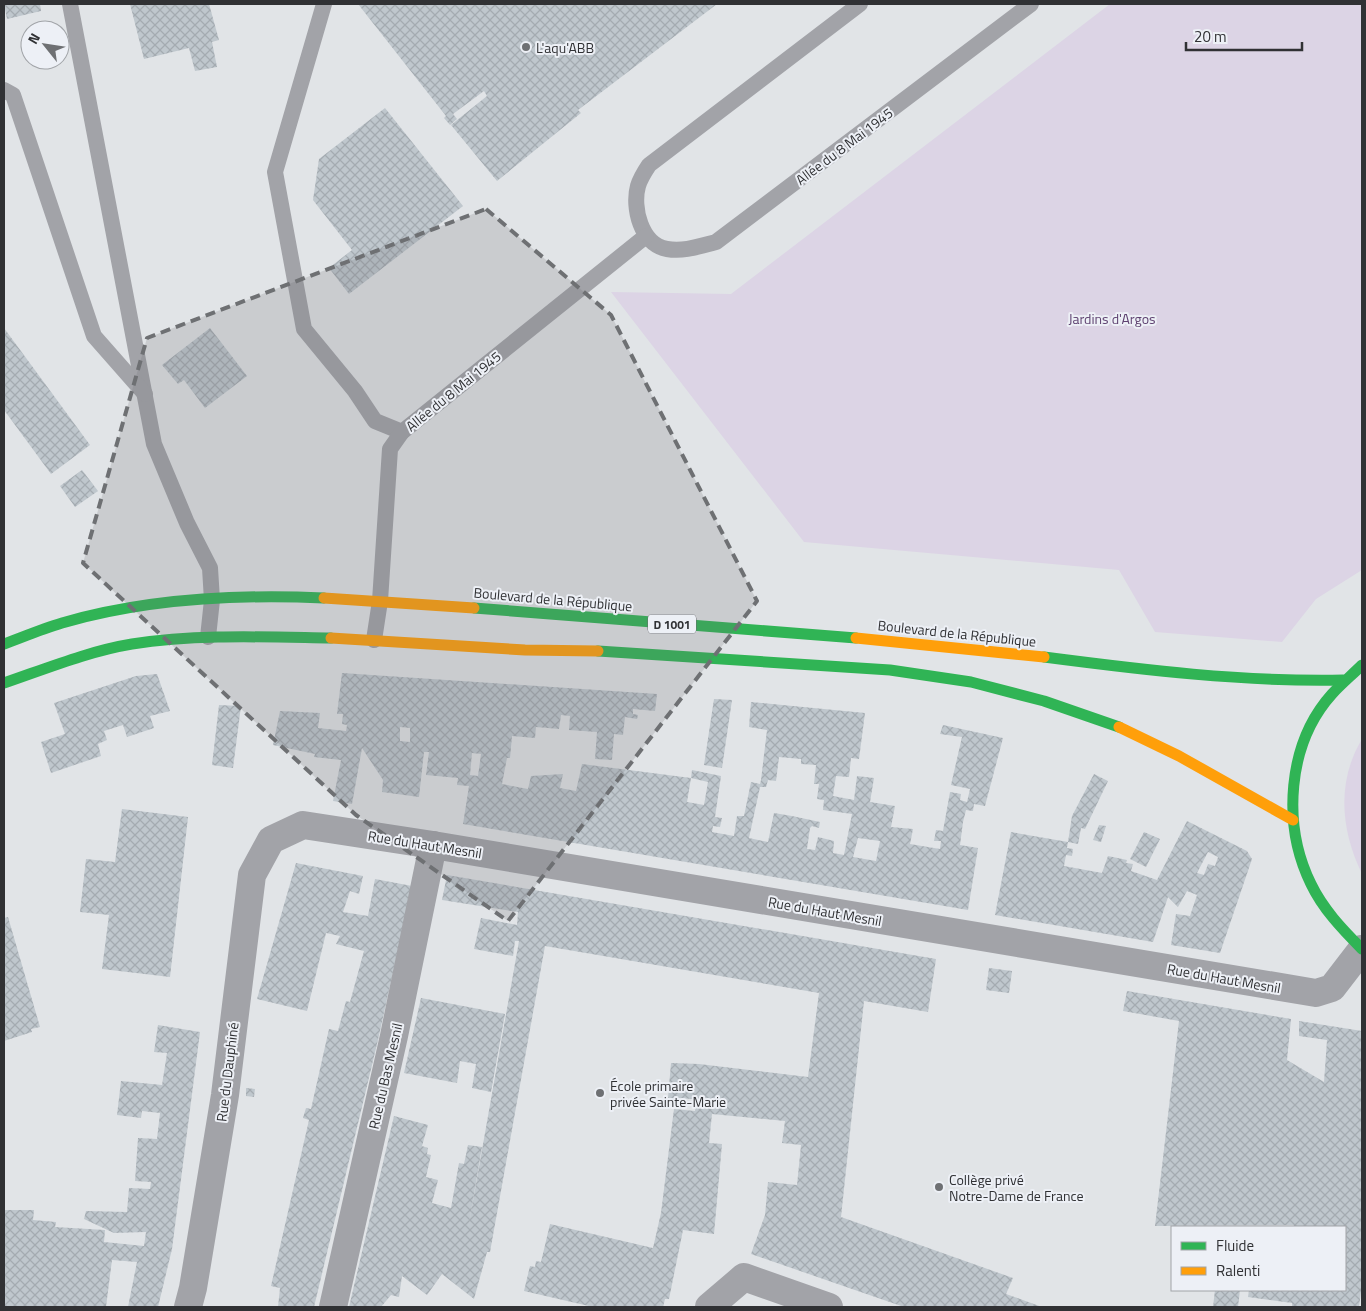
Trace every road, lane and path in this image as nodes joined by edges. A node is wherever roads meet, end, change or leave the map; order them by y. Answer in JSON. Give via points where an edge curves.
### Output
{"nodes":[{"id":1,"x":70,"y":4,"type":"edge"},
{"id":2,"x":324,"y":4,"type":"edge"},
{"id":3,"x":860,"y":4,"type":"edge"},
{"id":4,"x":1031,"y":4,"type":"edge"},
{"id":5,"x":4,"y":90,"type":"edge"},
{"id":6,"x":646,"y":236,"type":"junction"},
{"id":7,"x":145,"y":394,"type":"junction"},
{"id":8,"x":402,"y":432,"type":"junction"},
{"id":9,"x":212,"y":600,"type":"junction"},
{"id":10,"x":380,"y":601,"type":"junction"},
{"id":11,"x":208,"y":637,"type":"junction"},
{"id":12,"x":374,"y":640,"type":"junction"},
{"id":13,"x":4,"y":644,"type":"edge"},
{"id":14,"x":1362,"y":664,"type":"edge"},
{"id":15,"x":1343,"y":680,"type":"junction"},
{"id":16,"x":4,"y":683,"type":"edge"},
{"id":17,"x":1292,"y":820,"type":"junction"},
{"id":18,"x":271,"y":840,"type":"joint"},
{"id":19,"x":433,"y":845,"type":"junction"},
{"id":20,"x":1362,"y":949,"type":"edge"},
{"id":21,"x":188,"y":1307,"type":"edge"},
{"id":22,"x":333,"y":1307,"type":"edge"},
{"id":23,"x":709,"y":1307,"type":"edge"},
{"id":24,"x":829,"y":1307,"type":"edge"}],
"edges":[{"from":1,"to":7,"type":"lane"},
{"from":2,"to":8,"type":"lane","via":[[275,172],[304,329],[375,421]]},
{"from":3,"to":6,"type":"lane","via":[[649,165],[638,186],[637,212]]},
{"from":4,"to":6,"type":"lane","name":"Allée du 8 Mai 1945","via":[[716,242],[683,250],[664,249]]},
{"from":5,"to":7,"type":"lane","via":[[13,95],[94,336]]},
{"from":6,"to":8,"type":"lane","name":"Allée du 8 Mai 1945"},
{"from":7,"to":9,"type":"lane","via":[[154,444],[210,568]]},
{"from":8,"to":10,"type":"lane","name":"Allée du 8 Mai 1945","via":[[390,449]]},
{"from":9,"to":10,"type":"main road","name":"Boulevard de la République","number":"D 1001","via":[[259,597]]},
{"from":9,"to":11,"type":"lane"},
{"from":9,"to":13,"type":"main road","name":"Boulevard de la République","number":"D 1001","via":[[121,610],[68,622]]},
{"from":10,"to":12,"type":"lane","name":"Allée du 8 Mai 1945"},
{"from":10,"to":15,"type":"main road","name":"Boulevard de la République","number":"D 1001","via":[[814,634],[1269,682]]},
{"from":11,"to":12,"type":"main road","number":"D 1001"},
{"from":11,"to":16,"type":"main road","number":"D 1001","via":[[132,644]]},
{"from":12,"to":17,"type":"main road","number":"D 1001","via":[[797,663],[890,670],[971,682],[1044,701],[1112,724],[1179,756]]},
{"from":14,"to":15,"type":"main road"},
{"from":15,"to":17,"type":"main road","via":[[1316,717],[1301,749],[1294,784]]},
{"from":17,"to":20,"type":"main road","via":[[1299,856],[1312,889],[1331,919]]},
{"from":18,"to":19,"type":"street","name":"Rue du Haut Mesnil","via":[[302,825]]},
{"from":18,"to":21,"type":"street","name":"Rue du Dauphiné","via":[[252,875],[225,1095]]},
{"from":19,"to":20,"type":"street","name":"Rue du Haut Mesnil","via":[[1316,993],[1332,988]]},
{"from":19,"to":22,"type":"street","name":"Rue du Bas Mesnil"},
{"from":23,"to":24,"type":"street","via":[[744,1276]]}]}
